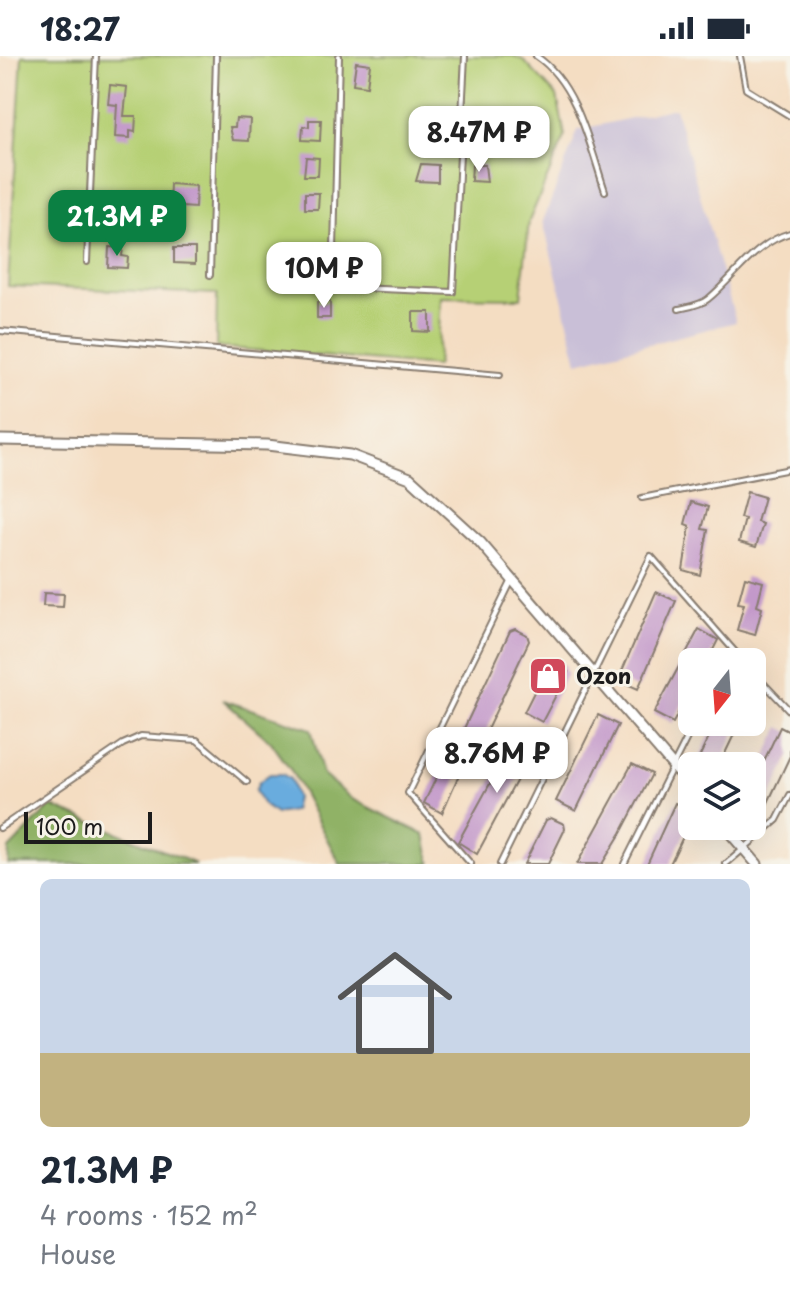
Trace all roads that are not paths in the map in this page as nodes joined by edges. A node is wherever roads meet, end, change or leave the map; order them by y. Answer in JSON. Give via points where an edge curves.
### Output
{"nodes":[{"id":1,"x":96,"y":56,"type":"edge"},
{"id":2,"x":216,"y":56,"type":"edge"},
{"id":3,"x":339,"y":56,"type":"edge"},
{"id":4,"x":465,"y":56,"type":"edge"},
{"id":5,"x":536,"y":56,"type":"edge"},
{"id":6,"x":740,"y":56,"type":"edge"},
{"id":7,"x":790,"y":116,"type":"edge"},
{"id":8,"x":605,"y":191,"type":"dead end"},
{"id":9,"x":790,"y":233,"type":"edge"},
{"id":10,"x":87,"y":262,"type":"dead end"},
{"id":11,"x":210,"y":275,"type":"dead end"},
{"id":12,"x":679,"y":309,"type":"dead end"},
{"id":13,"x":0,"y":331,"type":"edge"},
{"id":14,"x":500,"y":375,"type":"dead end"},
{"id":15,"x":0,"y":440,"type":"edge"},
{"id":16,"x":790,"y":469,"type":"edge"},
{"id":17,"x":642,"y":498,"type":"dead end"},
{"id":18,"x":512,"y":580,"type":"junction"},
{"id":19,"x":731,"y":648,"type":"edge"},
{"id":20,"x":595,"y":676,"type":"junction"},
{"id":21,"x":766,"y":686,"type":"edge"},
{"id":22,"x":790,"y":711,"type":"edge"},
{"id":23,"x":688,"y":736,"type":"edge"},
{"id":24,"x":673,"y":766,"type":"junction"},
{"id":25,"x":678,"y":772,"type":"edge"},
{"id":26,"x":247,"y":782,"type":"dead end"},
{"id":27,"x":790,"y":795,"type":"edge"},
{"id":28,"x":0,"y":828,"type":"edge"},
{"id":29,"x":736,"y":840,"type":"edge"},
{"id":30,"x":744,"y":849,"type":"junction"},
{"id":31,"x":471,"y":864,"type":"edge"},
{"id":32,"x":500,"y":864,"type":"edge"},
{"id":33,"x":624,"y":864,"type":"edge"},
{"id":34,"x":726,"y":864,"type":"edge"},
{"id":35,"x":757,"y":864,"type":"edge"}],
"edges":[{"from":1,"to":10,"type":"lane"},
{"from":2,"to":11,"type":"lane"},
{"from":3,"to":4,"type":"lane","via":[[333,287],[453,292]]},
{"from":5,"to":8,"type":"lane","via":[[557,72],[586,133]]},
{"from":6,"to":7,"type":"lane","via":[[746,89]]},
{"from":9,"to":12,"type":"lane","via":[[765,246],[706,301]]},
{"from":13,"to":14,"type":"lane"},
{"from":15,"to":18,"type":"street","via":[[267,445],[350,455],[410,478],[480,542]]},
{"from":16,"to":17,"type":"lane"},
{"from":18,"to":20,"type":"street"},
{"from":18,"to":31,"type":"lane","via":[[408,793]]},
{"from":19,"to":20,"type":"lane","via":[[651,556]]},
{"from":20,"to":24,"type":"street"},
{"from":20,"to":32,"type":"lane"},
{"from":21,"to":22,"type":"lane"},
{"from":23,"to":24,"type":"lane"},
{"from":24,"to":25,"type":"street"},
{"from":24,"to":33,"type":"lane"},
{"from":26,"to":28,"type":"lane","via":[[197,740],[141,736]]},
{"from":27,"to":30,"type":"lane","via":[[777,820]]},
{"from":29,"to":30,"type":"street"},
{"from":30,"to":34,"type":"lane"},
{"from":30,"to":35,"type":"street"}]}
